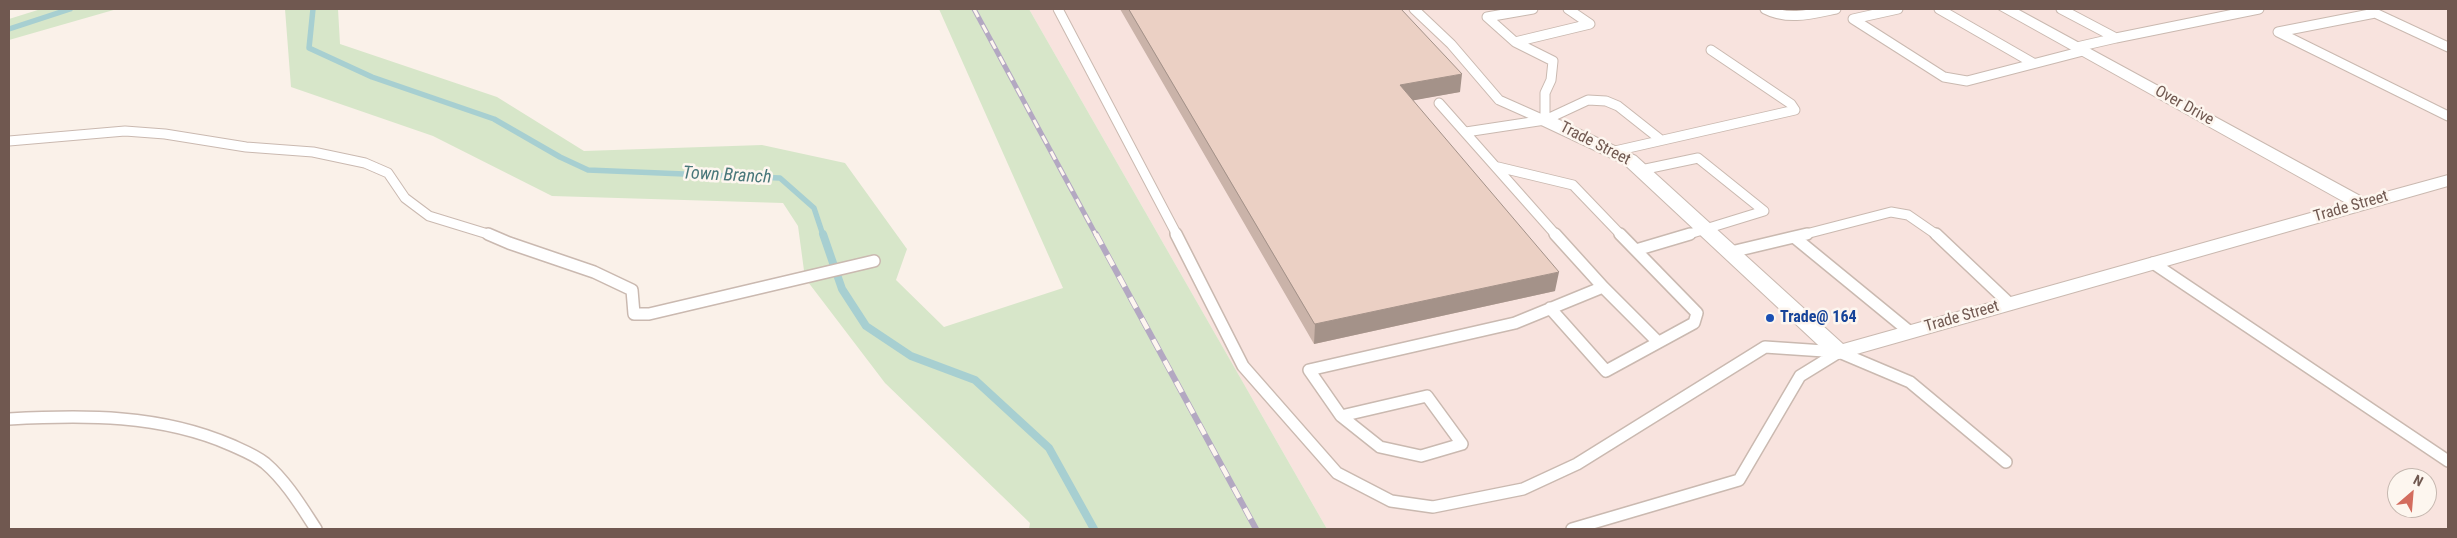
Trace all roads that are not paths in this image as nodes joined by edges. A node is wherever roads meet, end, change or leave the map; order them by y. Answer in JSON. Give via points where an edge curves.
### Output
{"nodes":[{"id":1,"x":1058,"y":9,"type":"edge"},
{"id":2,"x":1414,"y":9,"type":"edge"},
{"id":3,"x":1533,"y":9,"type":"edge"},
{"id":4,"x":1568,"y":9,"type":"edge"},
{"id":5,"x":1764,"y":9,"type":"edge"},
{"id":6,"x":1836,"y":9,"type":"edge"},
{"id":7,"x":1898,"y":9,"type":"edge"},
{"id":8,"x":1939,"y":9,"type":"edge"},
{"id":9,"x":2006,"y":9,"type":"edge"},
{"id":10,"x":2061,"y":9,"type":"edge"},
{"id":11,"x":2259,"y":9,"type":"edge"},
{"id":12,"x":2116,"y":38,"type":"junction"},
{"id":13,"x":1515,"y":42,"type":"junction"},
{"id":14,"x":2448,"y":47,"type":"edge"},
{"id":15,"x":2080,"y":49,"type":"junction"},
{"id":16,"x":1711,"y":50,"type":"dead end"},
{"id":17,"x":2033,"y":63,"type":"junction"},
{"id":18,"x":1439,"y":104,"type":"dead end"},
{"id":19,"x":2448,"y":116,"type":"edge"},
{"id":20,"x":1545,"y":120,"type":"junction"},
{"id":21,"x":1466,"y":132,"type":"junction"},
{"id":22,"x":1660,"y":140,"type":"junction"},
{"id":23,"x":9,"y":141,"type":"edge"},
{"id":24,"x":1615,"y":151,"type":"junction"},
{"id":25,"x":1498,"y":167,"type":"junction"},
{"id":26,"x":1641,"y":170,"type":"junction"},
{"id":27,"x":2448,"y":180,"type":"edge"},
{"id":28,"x":2362,"y":204,"type":"junction"},
{"id":29,"x":1705,"y":229,"type":"junction"},
{"id":30,"x":1794,"y":237,"type":"junction"},
{"id":31,"x":1636,"y":250,"type":"junction"},
{"id":32,"x":1731,"y":252,"type":"junction"},
{"id":33,"x":874,"y":261,"type":"dead end"},
{"id":34,"x":2153,"y":263,"type":"junction"},
{"id":35,"x":1604,"y":287,"type":"junction"},
{"id":36,"x":2010,"y":304,"type":"junction"},
{"id":37,"x":1550,"y":308,"type":"junction"},
{"id":38,"x":1910,"y":332,"type":"junction"},
{"id":39,"x":1658,"y":342,"type":"junction"},
{"id":40,"x":1839,"y":352,"type":"junction"},
{"id":41,"x":1341,"y":416,"type":"junction"},
{"id":42,"x":9,"y":419,"type":"edge"},
{"id":43,"x":2448,"y":461,"type":"edge"},
{"id":44,"x":2006,"y":462,"type":"dead end"},
{"id":45,"x":316,"y":529,"type":"edge"},
{"id":46,"x":1572,"y":529,"type":"edge"}],
"edges":[{"from":1,"to":40,"type":"lane","via":[[1243,366],[1337,473],[1391,501],[1432,507],[1523,489],[1577,464],[1766,347]]},
{"from":2,"to":20,"type":"lane","via":[[1451,44],[1499,100]]},
{"from":3,"to":13,"type":"lane","via":[[1487,17]]},
{"from":4,"to":13,"type":"lane","via":[[1590,24]]},
{"from":5,"to":6,"type":"lane","via":[[1799,16]]},
{"from":7,"to":17,"type":"lane","via":[[1853,19],[1944,78],[1967,81]]},
{"from":8,"to":17,"type":"lane"},
{"from":9,"to":15,"type":"street","name":"Over Drive"},
{"from":10,"to":12,"type":"lane"},
{"from":11,"to":12,"type":"lane"},
{"from":12,"to":15,"type":"lane"},
{"from":13,"to":20,"type":"lane","via":[[1553,61],[1551,80],[1545,94]]},
{"from":14,"to":19,"type":"lane","via":[[2374,13],[2278,32]]},
{"from":15,"to":17,"type":"lane"},
{"from":15,"to":28,"type":"street","name":"Over Drive"},
{"from":16,"to":22,"type":"lane","via":[[1791,104],[1795,110]]},
{"from":18,"to":21,"type":"lane"},
{"from":20,"to":21,"type":"lane"},
{"from":20,"to":22,"type":"lane","via":[[1588,100],[1606,100]]},
{"from":20,"to":24,"type":"street","name":"Trade Street"},
{"from":21,"to":25,"type":"lane"},
{"from":22,"to":24,"type":"lane"},
{"from":23,"to":33,"type":"lane","via":[[124,131],[313,152],[365,163],[388,173],[405,198],[428,216],[594,272],[632,290],[634,314],[649,314]]},
{"from":24,"to":26,"type":"street","name":"Trade Street"},
{"from":25,"to":31,"type":"lane","via":[[1573,185]]},
{"from":25,"to":35,"type":"lane"},
{"from":26,"to":29,"type":"street","name":"Trade Street"},
{"from":26,"to":29,"type":"lane","via":[[1698,158],[1764,211]]},
{"from":27,"to":28,"type":"street","name":"Trade Street"},
{"from":28,"to":34,"type":"street","name":"Trade Street"},
{"from":29,"to":31,"type":"lane"},
{"from":29,"to":32,"type":"street","name":"Trade Street"},
{"from":30,"to":32,"type":"lane"},
{"from":30,"to":36,"type":"lane","via":[[1890,212],[1908,215],[1933,231]]},
{"from":30,"to":38,"type":"lane"},
{"from":31,"to":39,"type":"lane","via":[[1697,313],[1694,323]]},
{"from":32,"to":40,"type":"street","name":"Trade Street"},
{"from":34,"to":36,"type":"street","name":"Trade Street"},
{"from":34,"to":43,"type":"lane"},
{"from":35,"to":37,"type":"lane"},
{"from":35,"to":39,"type":"lane"},
{"from":36,"to":38,"type":"street","name":"Trade Street"},
{"from":37,"to":39,"type":"lane","via":[[1606,370]]},
{"from":37,"to":41,"type":"lane","via":[[1515,323],[1309,370]]},
{"from":38,"to":40,"type":"street","name":"Trade Street"},
{"from":40,"to":44,"type":"lane","via":[[1910,382]]},
{"from":40,"to":46,"type":"lane","via":[[1800,376],[1739,480]]},
{"from":41,"to":41,"type":"lane","via":[[1380,447],[1421,456],[1462,444],[1427,396]]},
{"from":42,"to":45,"type":"lane","via":[[128,419],[185,427],[217,437],[264,462]]}]}
